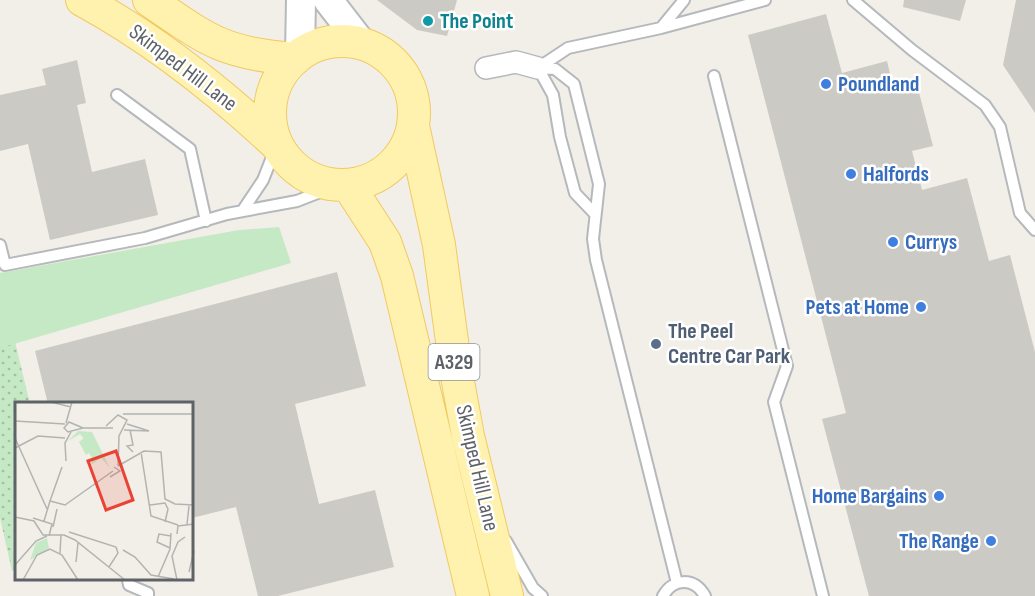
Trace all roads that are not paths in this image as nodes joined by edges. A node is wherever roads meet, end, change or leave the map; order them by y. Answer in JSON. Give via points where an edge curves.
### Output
{"nodes":[{"id":1,"x":82,"y":0,"type":"edge"},
{"id":2,"x":149,"y":0,"type":"edge"},
{"id":3,"x":302,"y":0,"type":"edge"},
{"id":4,"x":328,"y":0,"type":"edge"},
{"id":5,"x":684,"y":0,"type":"edge"},
{"id":6,"x":765,"y":0,"type":"edge"},
{"id":7,"x":853,"y":0,"type":"edge"},
{"id":8,"x":661,"y":28,"type":"junction"},
{"id":9,"x":362,"y":44,"type":"junction"},
{"id":10,"x":297,"y":57,"type":"junction"},
{"id":11,"x":486,"y":68,"type":"dead end"},
{"id":12,"x":538,"y":68,"type":"junction"},
{"id":13,"x":714,"y":76,"type":"dead end"},
{"id":14,"x":117,"y":95,"type":"dead end"},
{"id":15,"x":413,"y":126,"type":"junction"},
{"id":16,"x":277,"y":145,"type":"junction"},
{"id":17,"x":343,"y":185,"type":"junction"},
{"id":18,"x":243,"y":210,"type":"junction"},
{"id":19,"x":595,"y":214,"type":"junction"},
{"id":20,"x":206,"y":221,"type":"junction"},
{"id":21,"x":1035,"y":230,"type":"edge"},
{"id":22,"x":0,"y":246,"type":"edge"},
{"id":23,"x":483,"y":502,"type":"junction"},
{"id":24,"x":128,"y":581,"type":"edge"},
{"id":25,"x":677,"y":583,"type":"junction"},
{"id":26,"x":148,"y":596,"type":"edge"},
{"id":27,"x":473,"y":596,"type":"edge"},
{"id":28,"x":507,"y":596,"type":"edge"},
{"id":29,"x":542,"y":596,"type":"edge"},
{"id":30,"x":661,"y":596,"type":"edge"},
{"id":31,"x":705,"y":596,"type":"edge"},
{"id":32,"x":823,"y":596,"type":"edge"}],
"edges":[{"from":1,"to":16,"type":"main road","name":"Skimped Hill Lane","via":[[213,87]]},
{"from":2,"to":10,"type":"main road","name":"Skimped Hill Lane","via":[[228,49],[264,57]]},
{"from":3,"to":10,"type":"street"},
{"from":4,"to":9,"type":"street"},
{"from":5,"to":8,"type":"lane"},
{"from":6,"to":8,"type":"lane"},
{"from":7,"to":21,"type":"lane","via":[[985,105],[1000,127],[1017,207]]},
{"from":8,"to":12,"type":"lane","via":[[568,48]]},
{"from":9,"to":10,"type":"main road","via":[[332,42]]},
{"from":9,"to":15,"type":"main road","via":[[380,52],[401,71],[412,97]]},
{"from":10,"to":16,"type":"main road","via":[[272,97],[272,128]]},
{"from":11,"to":12,"type":"street","via":[[516,62]]},
{"from":12,"to":19,"type":"lane","via":[[553,94],[575,193]]},
{"from":12,"to":19,"type":"lane","via":[[555,69],[574,84],[599,184]]},
{"from":13,"to":32,"type":"lane","via":[[787,366],[774,396],[776,416]]},
{"from":14,"to":20,"type":"lane","via":[[190,149]]},
{"from":15,"to":17,"type":"main road","via":[[405,148],[388,169],[365,182]]},
{"from":15,"to":23,"type":"main road","name":"Skimped Hill Lane","number":"A329","via":[[439,244],[456,372]]},
{"from":16,"to":17,"type":"main road","via":[[299,171],[313,179]]},
{"from":16,"to":18,"type":"lane","via":[[263,180]]},
{"from":17,"to":18,"type":"lane","via":[[297,201]]},
{"from":17,"to":27,"type":"main road","name":"Skimped Hill Lane","number":"A329","via":[[385,242],[397,276]]},
{"from":18,"to":20,"type":"lane"},
{"from":19,"to":25,"type":"lane","via":[[593,239],[600,278]]},
{"from":20,"to":22,"type":"lane","via":[[145,238],[5,265]]},
{"from":23,"to":28,"type":"main road","name":"Skimped Hill Lane","number":"A329"},
{"from":23,"to":29,"type":"lane","via":[[533,588]]},
{"from":24,"to":26,"type":"lane"},
{"from":25,"to":30,"type":"lane"},
{"from":25,"to":31,"type":"lane","via":[[696,585]]}]}
